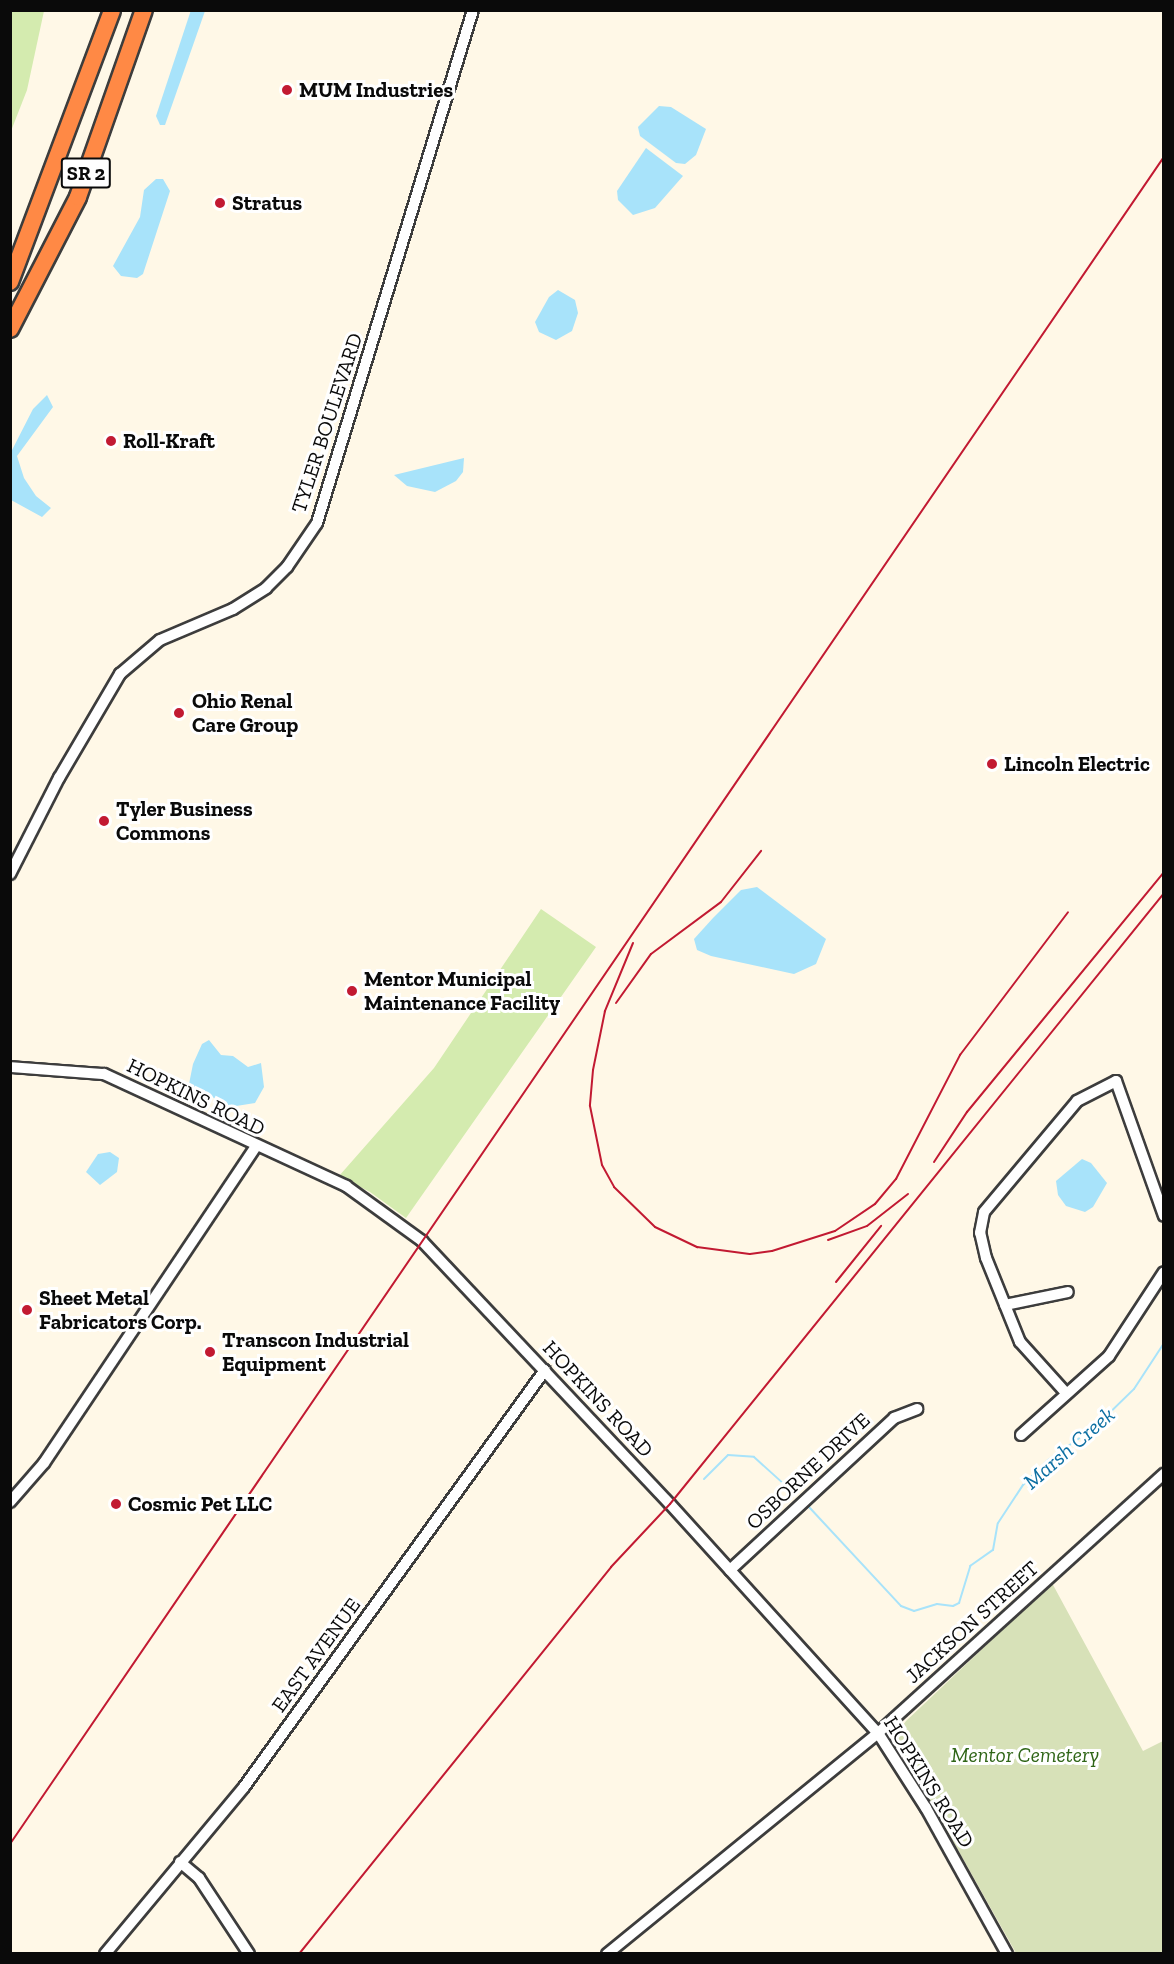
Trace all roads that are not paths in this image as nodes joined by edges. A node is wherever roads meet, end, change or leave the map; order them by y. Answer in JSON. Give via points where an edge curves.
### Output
{"nodes":[{"id":1,"x":112,"y":10,"type":"edge"},
{"id":2,"x":144,"y":10,"type":"edge"},
{"id":3,"x":473,"y":10,"type":"edge"},
{"id":4,"x":10,"y":282,"type":"edge"},
{"id":5,"x":10,"y":329,"type":"edge"},
{"id":6,"x":10,"y":874,"type":"edge"},
{"id":7,"x":10,"y":1067,"type":"edge"},
{"id":8,"x":255,"y":1148,"type":"junction"},
{"id":9,"x":1164,"y":1216,"type":"edge"},
{"id":10,"x":1163,"y":1274,"type":"edge"},
{"id":11,"x":1068,"y":1292,"type":"dead end"},
{"id":12,"x":1005,"y":1305,"type":"junction"},
{"id":13,"x":545,"y":1370,"type":"junction"},
{"id":14,"x":1066,"y":1393,"type":"junction"},
{"id":15,"x":917,"y":1409,"type":"dead end"},
{"id":16,"x":1021,"y":1435,"type":"dead end"},
{"id":17,"x":1164,"y":1474,"type":"edge"},
{"id":18,"x":10,"y":1502,"type":"edge"},
{"id":19,"x":730,"y":1570,"type":"junction"},
{"id":20,"x":878,"y":1733,"type":"junction"},
{"id":21,"x":180,"y":1862,"type":"junction"},
{"id":22,"x":105,"y":1953,"type":"edge"},
{"id":23,"x":249,"y":1953,"type":"edge"},
{"id":24,"x":607,"y":1953,"type":"edge"},
{"id":25,"x":1007,"y":1953,"type":"edge"}],
"edges":[{"from":1,"to":4,"type":"highway","number":"SR 2"},
{"from":2,"to":5,"type":"highway","number":"SR 2","via":[[78,197]]},
{"from":3,"to":6,"type":"street","name":"TYLER BOULEVARD","via":[[317,523],[287,567],[266,588],[233,609],[160,640],[120,674],[59,778]]},
{"from":7,"to":8,"type":"street","name":"HOPKINS ROAD","via":[[104,1074]]},
{"from":8,"to":13,"type":"street","name":"HOPKINS ROAD","via":[[346,1186],[393,1217],[422,1241]]},
{"from":8,"to":18,"type":"street","via":[[44,1463]]},
{"from":9,"to":12,"type":"street","via":[[1116,1081],[1077,1101],[984,1212],[980,1233]]},
{"from":10,"to":14,"type":"street","via":[[1109,1356]]},
{"from":11,"to":12,"type":"street"},
{"from":12,"to":14,"type":"street","via":[[1020,1342]]},
{"from":13,"to":19,"type":"street","name":"HOPKINS ROAD"},
{"from":13,"to":21,"type":"street","name":"EAST AVENUE","via":[[244,1787]]},
{"from":14,"to":16,"type":"street"},
{"from":15,"to":19,"type":"street","name":"OSBORNE DRIVE","via":[[894,1418]]},
{"from":17,"to":20,"type":"street","name":"JACKSON STREET"},
{"from":19,"to":20,"type":"street","name":"HOPKINS ROAD"},
{"from":20,"to":24,"type":"street","name":"JACKSON STREET"},
{"from":20,"to":25,"type":"street","name":"HOPKINS ROAD","via":[[926,1808]]},
{"from":21,"to":22,"type":"street","name":"EAST AVENUE"},
{"from":21,"to":23,"type":"street","via":[[199,1878]]}]}
